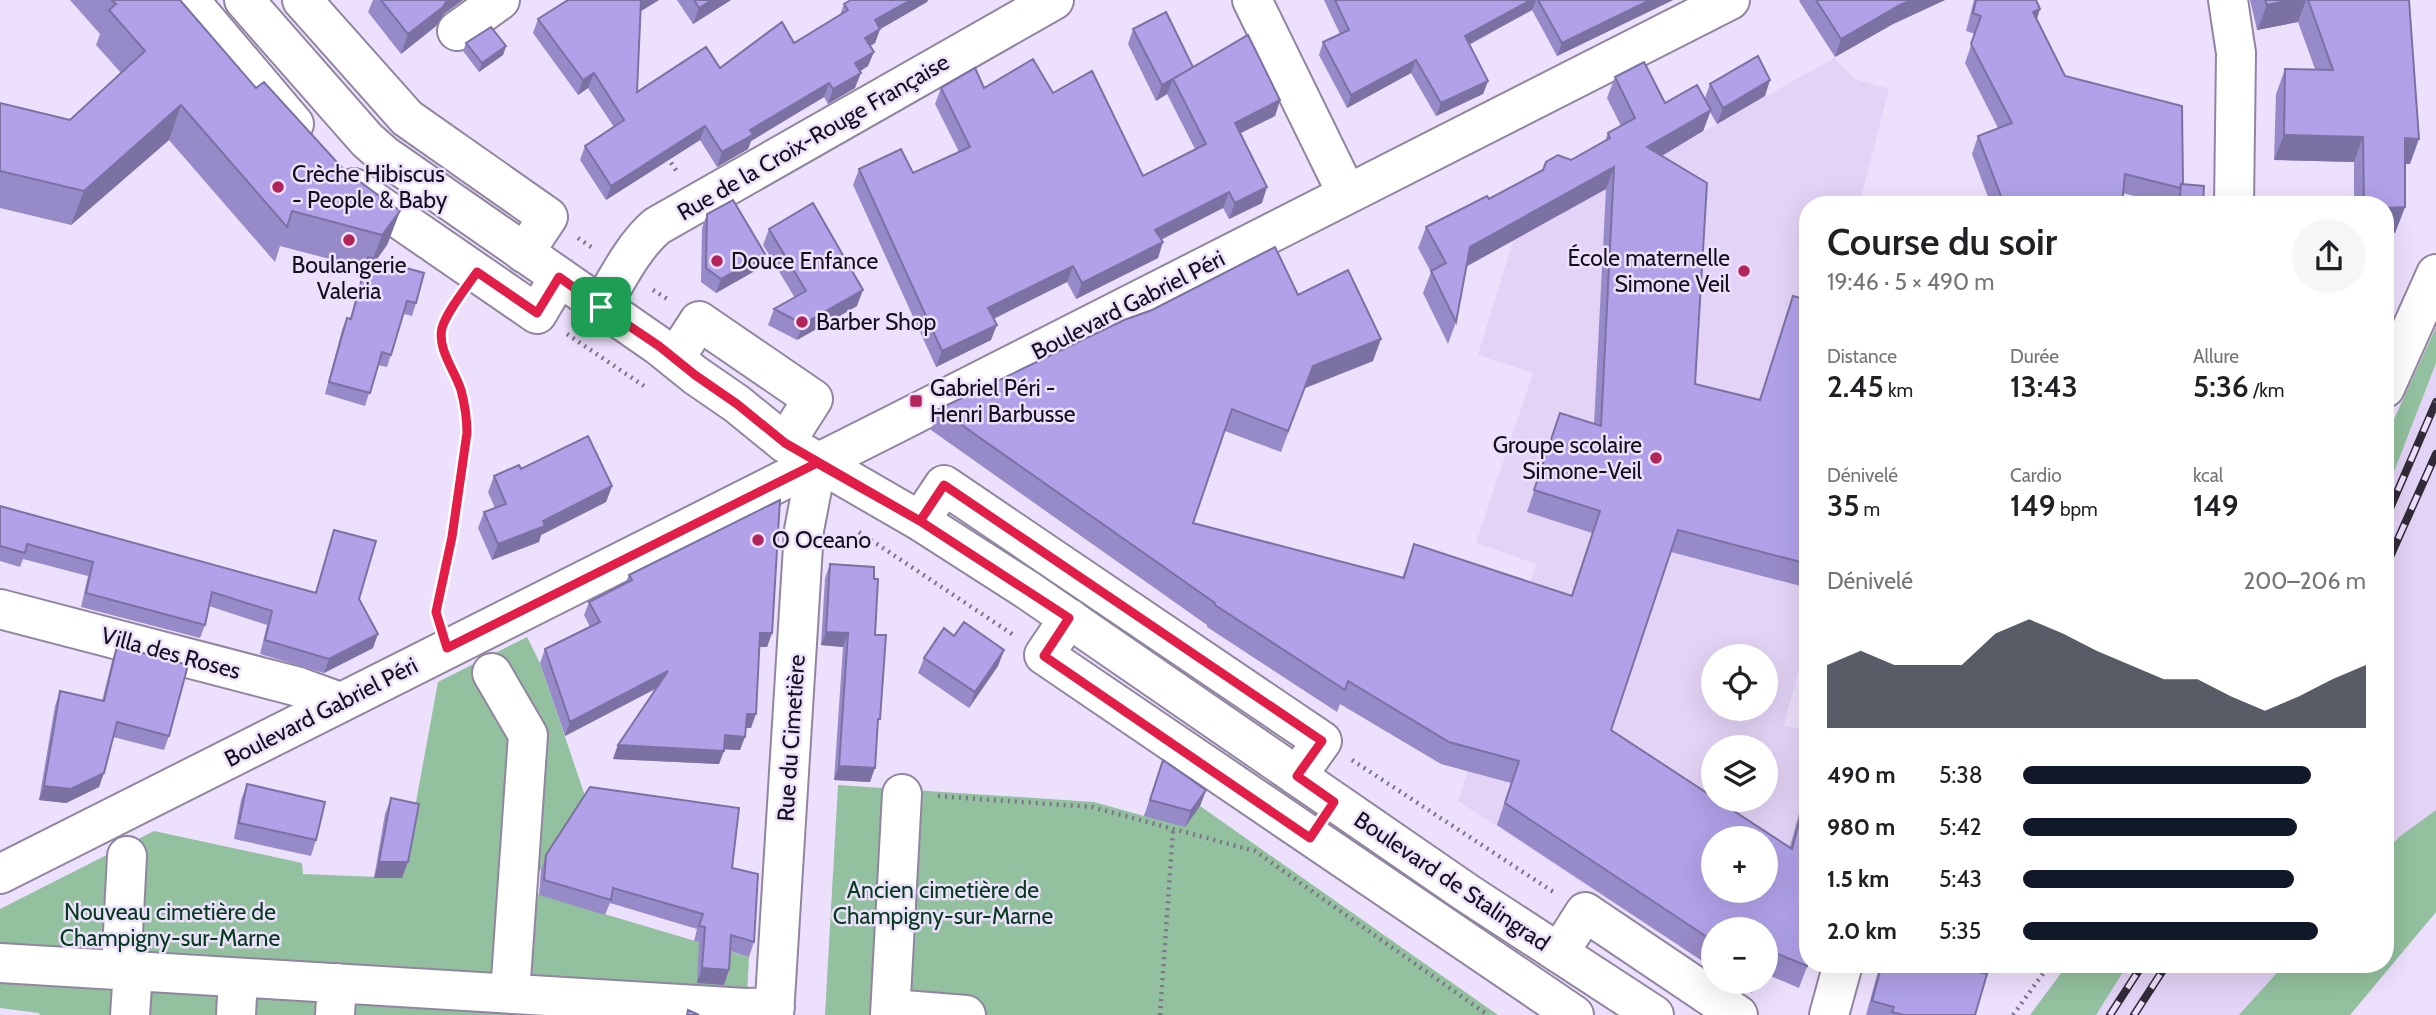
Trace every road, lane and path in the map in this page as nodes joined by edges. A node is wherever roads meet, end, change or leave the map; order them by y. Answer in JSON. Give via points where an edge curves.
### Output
{"nodes":[{"id":1,"x":189,"y":0,"type":"edge"},
{"id":2,"x":244,"y":0,"type":"edge"},
{"id":3,"x":302,"y":0,"type":"edge"},
{"id":4,"x":500,"y":0,"type":"edge"},
{"id":5,"x":1054,"y":0,"type":"edge"},
{"id":6,"x":1252,"y":0,"type":"edge"},
{"id":7,"x":1730,"y":0,"type":"edge"},
{"id":8,"x":2228,"y":0,"type":"edge"},
{"id":9,"x":457,"y":31,"type":"dead end"},
{"id":10,"x":666,"y":155,"type":"edge"},
{"id":11,"x":1347,"y":194,"type":"junction"},
{"id":12,"x":2234,"y":196,"type":"edge"},
{"id":13,"x":698,"y":203,"type":"junction"},
{"id":14,"x":524,"y":253,"type":"junction"},
{"id":15,"x":477,"y":272,"type":"junction"},
{"id":16,"x":2436,"y":274,"type":"edge"},
{"id":17,"x":559,"y":277,"type":"junction"},
{"id":18,"x":601,"y":307,"type":"junction"},
{"id":19,"x":675,"y":358,"type":"junction"},
{"id":20,"x":2394,"y":368,"type":"edge"},
{"id":21,"x":785,"y":443,"type":"junction"},
{"id":22,"x":817,"y":463,"type":"junction"},
{"id":23,"x":920,"y":521,"type":"junction"},
{"id":24,"x":0,"y":609,"type":"edge"},
{"id":25,"x":1069,"y":618,"type":"junction"},
{"id":26,"x":447,"y":648,"type":"junction"},
{"id":27,"x":492,"y":673,"type":"dead end"},
{"id":28,"x":340,"y":702,"type":"junction"},
{"id":29,"x":1322,"y":741,"type":"junction"},
{"id":30,"x":1297,"y":776,"type":"junction"},
{"id":31,"x":902,"y":794,"type":"joint"},
{"id":32,"x":1334,"y":802,"type":"junction"},
{"id":33,"x":1172,"y":830,"type":"junction"},
{"id":34,"x":1310,"y":838,"type":"junction"},
{"id":35,"x":127,"y":856,"type":"dead end"},
{"id":36,"x":0,"y":874,"type":"edge"},
{"id":37,"x":1585,"y":912,"type":"junction"},
{"id":38,"x":1559,"y":953,"type":"junction"},
{"id":39,"x":0,"y":963,"type":"edge"},
{"id":40,"x":127,"y":970,"type":"junction"},
{"id":41,"x":1841,"y":973,"type":"edge"},
{"id":42,"x":2043,"y":973,"type":"edge"},
{"id":43,"x":238,"y":978,"type":"junction"},
{"id":44,"x":510,"y":994,"type":"junction"},
{"id":45,"x":336,"y":999,"type":"edge"},
{"id":46,"x":460,"y":1003,"type":"edge"},
{"id":47,"x":624,"y":1008,"type":"edge"},
{"id":48,"x":774,"y":1011,"type":"edge"},
{"id":49,"x":890,"y":1012,"type":"edge"},
{"id":50,"x":130,"y":1015,"type":"edge"},
{"id":51,"x":236,"y":1015,"type":"edge"},
{"id":52,"x":966,"y":1015,"type":"edge"},
{"id":53,"x":1160,"y":1015,"type":"edge"},
{"id":54,"x":1488,"y":1015,"type":"edge"},
{"id":55,"x":1574,"y":1015,"type":"edge"},
{"id":56,"x":1654,"y":1015,"type":"edge"},
{"id":57,"x":1738,"y":1015,"type":"edge"},
{"id":58,"x":1829,"y":1015,"type":"edge"},
{"id":59,"x":2013,"y":1015,"type":"edge"}],
"edges":[{"from":1,"to":15,"type":"street","via":[[323,157],[361,194]]},
{"from":2,"to":14,"type":"street","name":"Boulevard de Stalingrad","via":[[366,140]]},
{"from":3,"to":14,"type":"street","via":[[407,118],[548,217]]},
{"from":4,"to":9,"type":"street"},
{"from":5,"to":13,"type":"street","name":"Rue de la Croix-Rouge Française"},
{"from":6,"to":11,"type":"street"},
{"from":7,"to":11,"type":"street","name":"Boulevard Gabriel Péri"},
{"from":8,"to":12,"type":"street","via":[[2236,53]]},
{"from":10,"to":13,"type":"path"},
{"from":11,"to":22,"type":"street","name":"Boulevard Gabriel Péri"},
{"from":13,"to":18,"type":"street","name":"Rue de la Croix-Rouge Française","via":[[649,233]]},
{"from":14,"to":17,"type":"street","name":"Boulevard de Stalingrad"},
{"from":15,"to":17,"type":"street","via":[[537,313]]},
{"from":15,"to":26,"type":"path","via":[[443,324],[441,335],[467,419],[452,537],[436,612]]},
{"from":16,"to":20,"type":"street"},
{"from":17,"to":18,"type":"street","name":"Boulevard de Stalingrad"},
{"from":18,"to":19,"type":"street","name":"Boulevard de Stalingrad"},
{"from":19,"to":21,"type":"street","name":"Boulevard de Stalingrad"},
{"from":19,"to":21,"type":"street","via":[[699,321],[813,398]]},
{"from":21,"to":22,"type":"street","name":"Boulevard de Stalingrad"},
{"from":22,"to":23,"type":"street","name":"Boulevard de Stalingrad"},
{"from":22,"to":26,"type":"street","name":"Boulevard Gabriel Péri"},
{"from":22,"to":48,"type":"street","name":"Rue du Cimetière","via":[[804,530]]},
{"from":23,"to":25,"type":"street","name":"Boulevard de Stalingrad"},
{"from":23,"to":29,"type":"street","via":[[944,485]]},
{"from":24,"to":28,"type":"street","name":"Villa des Roses","via":[[299,687]]},
{"from":25,"to":30,"type":"street","name":"Boulevard de Stalingrad"},
{"from":25,"to":34,"type":"street","via":[[1044,656]]},
{"from":26,"to":28,"type":"street","name":"Boulevard Gabriel Péri"},
{"from":27,"to":44,"type":"street","via":[[528,734]]},
{"from":28,"to":36,"type":"street","name":"Boulevard Gabriel Péri"},
{"from":29,"to":30,"type":"street"},
{"from":29,"to":37,"type":"path"},
{"from":30,"to":32,"type":"street","name":"Boulevard de Stalingrad"},
{"from":31,"to":33,"type":"path","via":[[1092,807]]},
{"from":31,"to":49,"type":"street"},
{"from":32,"to":34,"type":"street"},
{"from":32,"to":38,"type":"street","name":"Boulevard de Stalingrad"},
{"from":33,"to":53,"type":"path"},
{"from":33,"to":54,"type":"path","via":[[1255,851]]},
{"from":34,"to":55,"type":"street"},
{"from":35,"to":40,"type":"street"},
{"from":37,"to":38,"type":"street"},
{"from":37,"to":57,"type":"street"},
{"from":38,"to":56,"type":"street","name":"Boulevard de Stalingrad"},
{"from":39,"to":40,"type":"street"},
{"from":40,"to":43,"type":"street"},
{"from":40,"to":50,"type":"street"},
{"from":41,"to":58,"type":"street"},
{"from":42,"to":59,"type":"path"},
{"from":43,"to":45,"type":"street"},
{"from":43,"to":51,"type":"street"},
{"from":44,"to":46,"type":"street"},
{"from":44,"to":47,"type":"street"},
{"from":45,"to":46,"type":"street"},
{"from":47,"to":48,"type":"street"},
{"from":49,"to":52,"type":"street"}]}
